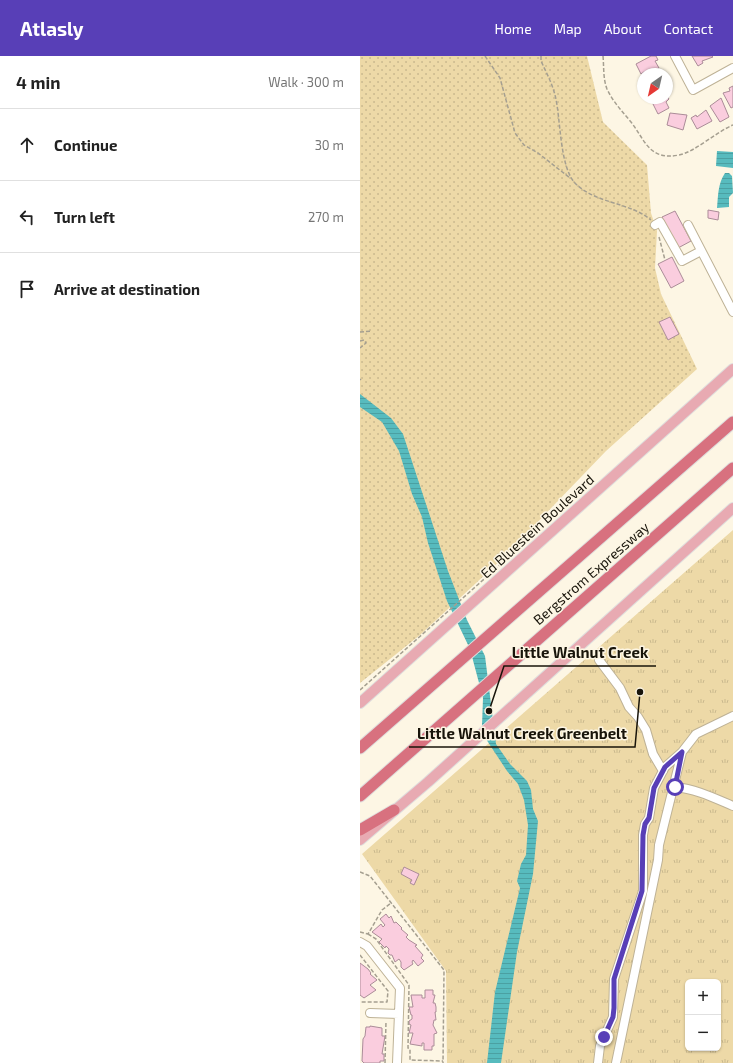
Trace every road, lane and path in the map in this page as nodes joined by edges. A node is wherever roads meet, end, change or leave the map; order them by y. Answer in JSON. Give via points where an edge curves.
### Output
{"nodes":[{"id":1,"x":485,"y":56,"type":"edge"},
{"id":2,"x":541,"y":56,"type":"edge"},
{"id":3,"x":603,"y":56,"type":"edge"},
{"id":4,"x":676,"y":56,"type":"edge"},
{"id":5,"x":733,"y":68,"type":"edge"},
{"id":6,"x":733,"y":125,"type":"edge"},
{"id":7,"x":570,"y":178,"type":"junction"},
{"id":8,"x":655,"y":225,"type":"junction"},
{"id":9,"x":688,"y":225,"type":"dead end"},
{"id":10,"x":701,"y":251,"type":"junction"},
{"id":11,"x":665,"y":260,"type":"dead end"},
{"id":12,"x":733,"y":312,"type":"edge"},
{"id":13,"x":372,"y":331,"type":"dead end"},
{"id":14,"x":360,"y":332,"type":"edge"},
{"id":15,"x":360,"y":341,"type":"edge"},
{"id":16,"x":360,"y":348,"type":"edge"},
{"id":17,"x":733,"y":369,"type":"edge"},
{"id":18,"x":733,"y":422,"type":"edge"},
{"id":19,"x":733,"y":468,"type":"edge"},
{"id":20,"x":733,"y":508,"type":"edge"},
{"id":21,"x":491,"y":573,"type":"dead end"},
{"id":22,"x":425,"y":639,"type":"junction"},
{"id":23,"x":599,"y":660,"type":"dead end"},
{"id":24,"x":360,"y":690,"type":"edge"},
{"id":25,"x":360,"y":703,"type":"edge"},
{"id":26,"x":733,"y":716,"type":"edge"},
{"id":27,"x":360,"y":748,"type":"edge"},
{"id":28,"x":682,"y":752,"type":"junction"},
{"id":29,"x":663,"y":771,"type":"junction"},
{"id":30,"x":675,"y":787,"type":"junction"},
{"id":31,"x":360,"y":796,"type":"edge"},
{"id":32,"x":733,"y":806,"type":"edge"},
{"id":33,"x":394,"y":810,"type":"junction"},
{"id":34,"x":360,"y":830,"type":"edge"},
{"id":35,"x":360,"y":840,"type":"edge"},
{"id":36,"x":360,"y":872,"type":"edge"},
{"id":37,"x":391,"y":903,"type":"junction"},
{"id":38,"x":360,"y":932,"type":"edge"},
{"id":39,"x":360,"y":942,"type":"edge"},
{"id":40,"x":360,"y":955,"type":"edge"},
{"id":41,"x":360,"y":1002,"type":"edge"},
{"id":42,"x":370,"y":1013,"type":"dead end"},
{"id":43,"x":399,"y":1014,"type":"junction"},
{"id":44,"x":386,"y":1020,"type":"dead end"},
{"id":45,"x":386,"y":1063,"type":"edge"},
{"id":46,"x":397,"y":1063,"type":"edge"},
{"id":47,"x":443,"y":1063,"type":"edge"},
{"id":48,"x":598,"y":1063,"type":"edge"},
{"id":49,"x":616,"y":1063,"type":"edge"}],
"edges":[{"from":1,"to":7,"type":"path","via":[[500,78],[515,133],[524,145]]},
{"from":2,"to":7,"type":"path","via":[[540,61],[555,95]]},
{"from":3,"to":6,"type":"path","via":[[605,82],[615,103],[645,144],[657,154],[670,156],[688,152]]},
{"from":4,"to":5,"type":"street","via":[[693,90]]},
{"from":7,"to":8,"type":"path","via":[[577,186],[591,194],[634,209]]},
{"from":8,"to":10,"type":"street","via":[[660,222],[682,261]]},
{"from":8,"to":11,"type":"path"},
{"from":9,"to":10,"type":"street"},
{"from":10,"to":12,"type":"street"},
{"from":13,"to":14,"type":"path"},
{"from":15,"to":16,"type":"path","via":[[364,340],[366,343]]},
{"from":17,"to":22,"type":"main road","name":"Ed Bluestein Boulevard","via":[[493,585]]},
{"from":18,"to":27,"type":"highway","name":"Bergstrom Expressway"},
{"from":19,"to":31,"type":"highway","name":"Bergstrom Expressway"},
{"from":20,"to":33,"type":"main road"},
{"from":21,"to":22,"type":"path"},
{"from":22,"to":24,"type":"path"},
{"from":22,"to":25,"type":"main road","name":"Ed Bluestein Boulevard"},
{"from":23,"to":29,"type":"street","via":[[646,730],[653,754]]},
{"from":26,"to":28,"type":"street","via":[[696,734]]},
{"from":28,"to":29,"type":"street","via":[[669,762]]},
{"from":28,"to":30,"type":"street"},
{"from":29,"to":48,"type":"street","via":[[654,788],[643,835],[642,895],[614,979],[613,1017],[600,1046]]},
{"from":30,"to":32,"type":"street","via":[[707,794]]},
{"from":30,"to":49,"type":"street","via":[[659,845]]},
{"from":33,"to":34,"type":"highway"},
{"from":33,"to":35,"type":"main road"},
{"from":36,"to":37,"type":"path","via":[[370,876]]},
{"from":37,"to":38,"type":"path","via":[[382,910],[368,934]]},
{"from":37,"to":47,"type":"path","via":[[444,970]]},
{"from":39,"to":43,"type":"street","via":[[367,946],[398,984]]},
{"from":40,"to":41,"type":"path","via":[[388,991],[387,1002]]},
{"from":42,"to":43,"type":"street"},
{"from":43,"to":46,"type":"street"},
{"from":44,"to":45,"type":"path"}]}
